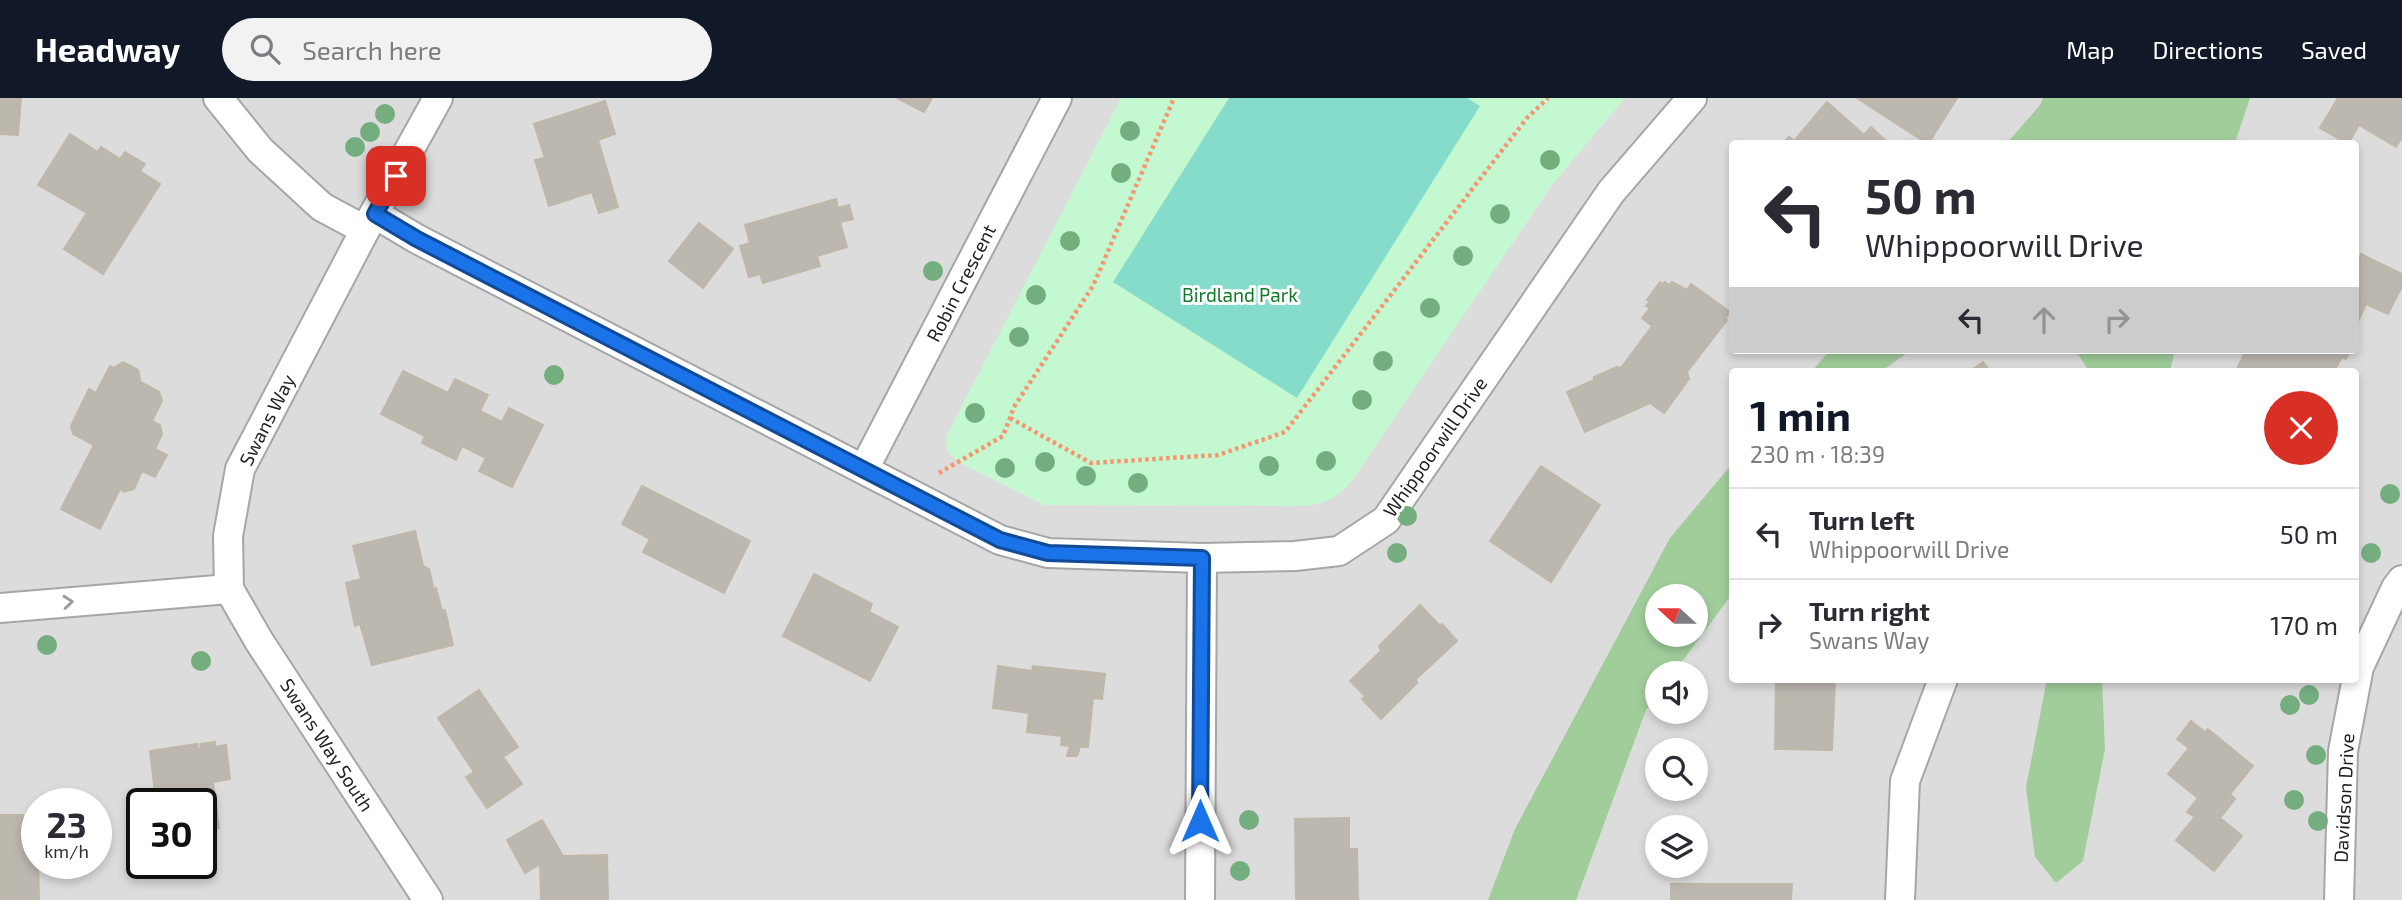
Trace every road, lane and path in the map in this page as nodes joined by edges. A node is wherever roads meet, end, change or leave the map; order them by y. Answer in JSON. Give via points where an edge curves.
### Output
{"nodes":[{"id":1,"x":218,"y":98,"type":"edge"},
{"id":2,"x":438,"y":98,"type":"edge"},
{"id":3,"x":1057,"y":98,"type":"edge"},
{"id":4,"x":1174,"y":98,"type":"edge"},
{"id":5,"x":1548,"y":98,"type":"edge"},
{"id":6,"x":1692,"y":98,"type":"edge"},
{"id":7,"x":370,"y":222,"type":"junction"},
{"id":8,"x":1010,"y":418,"type":"junction"},
{"id":9,"x":864,"y":469,"type":"junction"},
{"id":10,"x":906,"y":492,"type":"junction"},
{"id":11,"x":1202,"y":558,"type":"junction"},
{"id":12,"x":2402,"y":580,"type":"edge"},
{"id":13,"x":229,"y":589,"type":"junction"},
{"id":14,"x":0,"y":608,"type":"edge"},
{"id":15,"x":2359,"y":667,"type":"edge"},
{"id":16,"x":1942,"y":683,"type":"edge"},
{"id":17,"x":2356,"y":683,"type":"edge"},
{"id":18,"x":428,"y":900,"type":"edge"},
{"id":19,"x":1200,"y":900,"type":"edge"},
{"id":20,"x":1900,"y":900,"type":"edge"},
{"id":21,"x":2339,"y":900,"type":"edge"}],
"edges":[{"from":1,"to":7,"type":"street","name":"Whippoorwill Drive","via":[[260,150],[322,207]]},
{"from":2,"to":7,"type":"street","name":"Swans Way"},
{"from":3,"to":9,"type":"street","name":"Robin Crescent"},
{"from":4,"to":8,"type":"path","via":[[1093,286]]},
{"from":5,"to":8,"type":"path","via":[[1527,118],[1286,432],[1218,455],[1091,463]]},
{"from":6,"to":11,"type":"street","name":"Whippoorwill Drive","via":[[1611,192],[1386,520],[1339,551]]},
{"from":7,"to":9,"type":"street","name":"Whippoorwill Drive","via":[[417,239]]},
{"from":7,"to":13,"type":"street","name":"Swans Way","via":[[240,469],[228,536]]},
{"from":8,"to":10,"type":"path","via":[[1003,436]]},
{"from":9,"to":10,"type":"street","name":"Whippoorwill Drive"},
{"from":10,"to":11,"type":"street","name":"Whippoorwill Drive","via":[[1000,540],[1048,553]]},
{"from":11,"to":19,"type":"street"},
{"from":12,"to":15,"type":"street","name":"Davidson Drive"},
{"from":14,"to":13,"type":"street","one_way":true},
{"from":13,"to":18,"type":"street","name":"Swans Way South"},
{"from":16,"to":20,"type":"street","via":[[1905,781]]},
{"from":17,"to":21,"type":"street","name":"Davidson Drive","via":[[2343,751]]}]}
